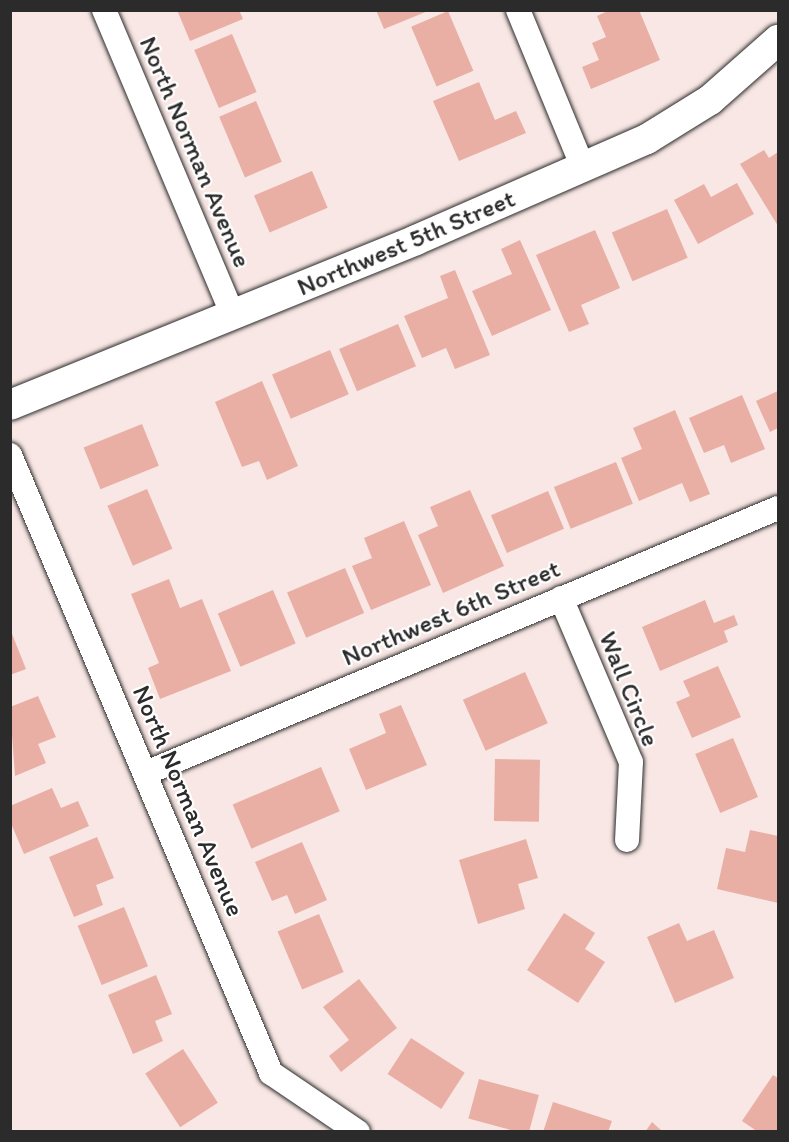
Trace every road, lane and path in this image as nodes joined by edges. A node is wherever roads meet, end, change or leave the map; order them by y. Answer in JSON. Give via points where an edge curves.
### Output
{"nodes":[{"id":1,"x":104,"y":10,"type":"edge"},
{"id":2,"x":518,"y":10,"type":"edge"},
{"id":3,"x":778,"y":40,"type":"edge"},
{"id":4,"x":583,"y":168,"type":"junction"},
{"id":5,"x":233,"y":315,"type":"junction"},
{"id":6,"x":10,"y":405,"type":"edge"},
{"id":7,"x":10,"y":455,"type":"edge"},
{"id":8,"x":778,"y":508,"type":"edge"},
{"id":9,"x":561,"y":598,"type":"junction"},
{"id":10,"x":146,"y":773,"type":"junction"},
{"id":11,"x":627,"y":840,"type":"dead end"},
{"id":12,"x":358,"y":1131,"type":"edge"}],
"edges":[{"from":1,"to":5,"type":"street","name":"North Norman Avenue"},
{"from":2,"to":4,"type":"street"},
{"from":3,"to":4,"type":"street","name":"Northwest 5th Street","via":[[710,100],[647,139]]},
{"from":4,"to":5,"type":"street","name":"Northwest 5th Street"},
{"from":5,"to":6,"type":"street","name":"Northwest 5th Street"},
{"from":7,"to":10,"type":"street","name":"North Norman Avenue"},
{"from":8,"to":9,"type":"street","name":"Northwest 6th Street"},
{"from":9,"to":10,"type":"street","name":"Northwest 6th Street"},
{"from":9,"to":11,"type":"street","name":"Wall Circle","via":[[631,762]]},
{"from":10,"to":12,"type":"street","name":"North Norman Avenue","via":[[271,1073]]}]}
